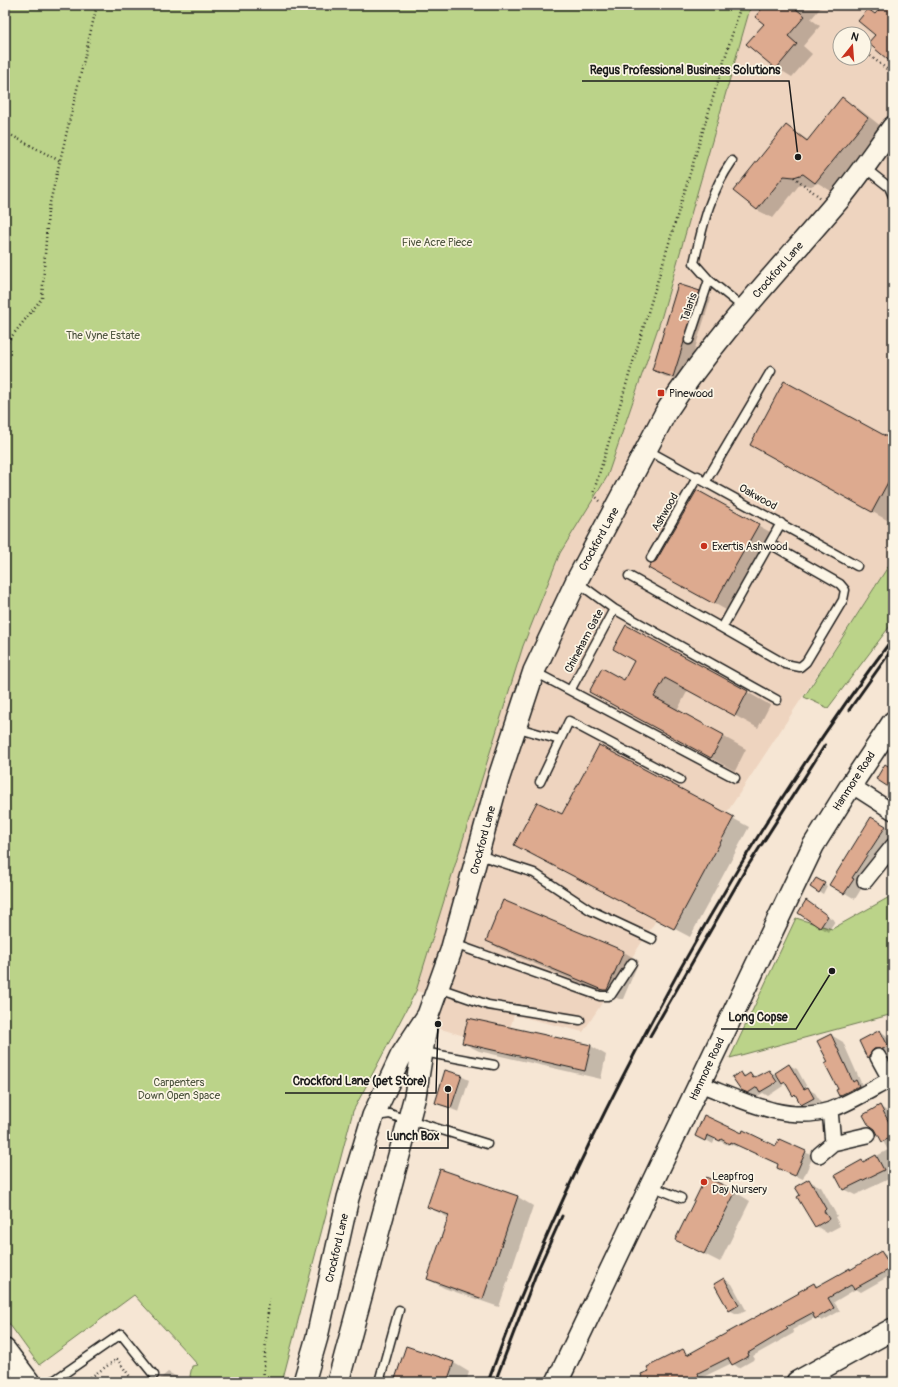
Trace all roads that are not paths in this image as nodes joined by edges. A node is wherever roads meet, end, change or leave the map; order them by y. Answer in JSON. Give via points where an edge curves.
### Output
{"nodes":[{"id":1,"x":893,"y":127,"type":"edge"},
{"id":2,"x":732,"y":161,"type":"dead end"},
{"id":3,"x":864,"y":167,"type":"junction"},
{"id":4,"x":893,"y":196,"type":"edge"},
{"id":5,"x":709,"y":280,"type":"junction"},
{"id":6,"x":745,"y":309,"type":"junction"},
{"id":7,"x":689,"y":340,"type":"dead end"},
{"id":8,"x":771,"y":371,"type":"dead end"},
{"id":9,"x":647,"y":449,"type":"junction"},
{"id":10,"x":698,"y":476,"type":"junction"},
{"id":11,"x":706,"y":481,"type":"junction"},
{"id":12,"x":781,"y":523,"type":"junction"},
{"id":13,"x":770,"y":544,"type":"junction"},
{"id":14,"x":651,"y":558,"type":"dead end"},
{"id":15,"x":857,"y":566,"type":"dead end"},
{"id":16,"x":629,"y":576,"type":"dead end"},
{"id":17,"x":576,"y":582,"type":"junction"},
{"id":18,"x":614,"y":609,"type":"junction"},
{"id":19,"x":722,"y":628,"type":"junction"},
{"id":20,"x":534,"y":671,"type":"junction"},
{"id":21,"x":571,"y":690,"type":"junction"},
{"id":22,"x":777,"y":700,"type":"dead end"},
{"id":23,"x":893,"y":722,"type":"edge"},
{"id":24,"x":514,"y":727,"type":"junction"},
{"id":25,"x":560,"y":740,"type":"junction"},
{"id":26,"x":736,"y":778,"type":"dead end"},
{"id":27,"x":680,"y":780,"type":"dead end"},
{"id":28,"x":540,"y":782,"type":"dead end"},
{"id":29,"x":851,"y":785,"type":"junction"},
{"id":30,"x":893,"y":812,"type":"edge"},
{"id":31,"x":892,"y":851,"type":"edge"},
{"id":32,"x":479,"y":855,"type":"junction"},
{"id":33,"x":865,"y":881,"type":"dead end"},
{"id":34,"x":652,"y":939,"type":"dead end"},
{"id":35,"x":454,"y":944,"type":"junction"},
{"id":36,"x":632,"y":963,"type":"dead end"},
{"id":37,"x":438,"y":987,"type":"junction"},
{"id":38,"x":428,"y":1014,"type":"junction"},
{"id":39,"x":580,"y":1020,"type":"dead end"},
{"id":40,"x":422,"y":1054,"type":"junction"},
{"id":41,"x":402,"y":1056,"type":"junction"},
{"id":42,"x":878,"y":1057,"type":"dead end"},
{"id":43,"x":494,"y":1065,"type":"dead end"},
{"id":44,"x":892,"y":1079,"type":"edge"},
{"id":45,"x":700,"y":1084,"type":"junction"},
{"id":46,"x":830,"y":1110,"type":"junction"},
{"id":47,"x":373,"y":1116,"type":"junction"},
{"id":48,"x":408,"y":1122,"type":"junction"},
{"id":49,"x":868,"y":1135,"type":"dead end"},
{"id":50,"x":833,"y":1143,"type":"junction"},
{"id":51,"x":487,"y":1144,"type":"dead end"},
{"id":52,"x":819,"y":1155,"type":"dead end"},
{"id":53,"x":652,"y":1186,"type":"junction"},
{"id":54,"x":681,"y":1198,"type":"dead end"},
{"id":55,"x":399,"y":1310,"type":"dead end"},
{"id":56,"x":891,"y":1333,"type":"edge"},
{"id":57,"x":7,"y":1356,"type":"edge"},
{"id":58,"x":154,"y":1375,"type":"dead end"},
{"id":59,"x":29,"y":1382,"type":"edge"},
{"id":60,"x":52,"y":1382,"type":"edge"},
{"id":61,"x":304,"y":1382,"type":"edge"},
{"id":62,"x":338,"y":1382,"type":"edge"},
{"id":63,"x":379,"y":1382,"type":"edge"},
{"id":64,"x":557,"y":1382,"type":"edge"},
{"id":65,"x":797,"y":1382,"type":"edge"}],
"edges":[{"from":1,"to":3,"type":"street","name":"Crockford Lane"},
{"from":2,"to":5,"type":"lane","via":[[720,179],[709,204],[694,263]]},
{"from":3,"to":4,"type":"lane","via":[[889,187]]},
{"from":3,"to":6,"type":"street","name":"Crockford Lane"},
{"from":5,"to":6,"type":"lane"},
{"from":5,"to":7,"type":"lane","name":"Talaris"},
{"from":6,"to":9,"type":"street","name":"Crockford Lane","via":[[685,382]]},
{"from":8,"to":11,"type":"lane"},
{"from":9,"to":10,"type":"lane","name":"Oakwood"},
{"from":9,"to":17,"type":"street","name":"Crockford Lane"},
{"from":10,"to":11,"type":"lane","name":"Oakwood"},
{"from":10,"to":14,"type":"lane","name":"Ashwood"},
{"from":11,"to":12,"type":"lane","name":"Oakwood"},
{"from":12,"to":13,"type":"lane"},
{"from":12,"to":15,"type":"lane","name":"Oakwood"},
{"from":13,"to":19,"type":"lane"},
{"from":13,"to":19,"type":"lane","via":[[840,584],[845,590],[843,600],[806,662],[800,667],[785,664]]},
{"from":16,"to":19,"type":"lane"},
{"from":17,"to":18,"type":"lane","name":"Chineham Gate"},
{"from":17,"to":20,"type":"street","name":"Crockford Lane"},
{"from":18,"to":21,"type":"lane","name":"Chineham Gate"},
{"from":18,"to":22,"type":"lane"},
{"from":20,"to":21,"type":"lane","name":"Chineham Gate"},
{"from":20,"to":24,"type":"street","name":"Crockford Lane"},
{"from":21,"to":26,"type":"lane"},
{"from":23,"to":29,"type":"street","name":"Hanmore Road"},
{"from":24,"to":25,"type":"lane"},
{"from":24,"to":32,"type":"street","name":"Crockford Lane"},
{"from":25,"to":27,"type":"lane","via":[[569,721]]},
{"from":25,"to":28,"type":"lane"},
{"from":29,"to":30,"type":"street"},
{"from":29,"to":45,"type":"street","name":"Hanmore Road","via":[[813,846]]},
{"from":31,"to":33,"type":"street"},
{"from":32,"to":34,"type":"lane","via":[[534,873],[590,910]]},
{"from":32,"to":35,"type":"street","name":"Crockford Lane"},
{"from":35,"to":36,"type":"lane","via":[[600,996],[611,995]]},
{"from":35,"to":37,"type":"street","name":"Crockford Lane"},
{"from":37,"to":38,"type":"street","name":"Crockford Lane"},
{"from":37,"to":39,"type":"lane","via":[[488,1005]]},
{"from":38,"to":40,"type":"street","name":"Crockford Lane"},
{"from":38,"to":41,"type":"street","name":"Crockford Lane"},
{"from":40,"to":41,"type":"lane"},
{"from":40,"to":43,"type":"lane","via":[[429,1053]]},
{"from":40,"to":48,"type":"street","name":"Crockford Lane"},
{"from":41,"to":47,"type":"street","name":"Crockford Lane"},
{"from":42,"to":44,"type":"street"},
{"from":44,"to":46,"type":"street"},
{"from":45,"to":46,"type":"street","via":[[772,1110],[795,1114]]},
{"from":45,"to":53,"type":"street","name":"Hanmore Road"},
{"from":46,"to":50,"type":"street"},
{"from":47,"to":48,"type":"lane","via":[[390,1114]]},
{"from":47,"to":61,"type":"street","name":"Crockford Lane","via":[[348,1198],[317,1337]]},
{"from":48,"to":51,"type":"lane","via":[[416,1122]]},
{"from":48,"to":62,"type":"street","name":"Crockford Lane"},
{"from":49,"to":50,"type":"street"},
{"from":50,"to":52,"type":"street"},
{"from":53,"to":54,"type":"lane"},
{"from":53,"to":64,"type":"street","name":"Hanmore Road"},
{"from":55,"to":63,"type":"lane"},
{"from":56,"to":65,"type":"street"},
{"from":57,"to":59,"type":"street"},
{"from":58,"to":60,"type":"lane","via":[[121,1334]]}]}
